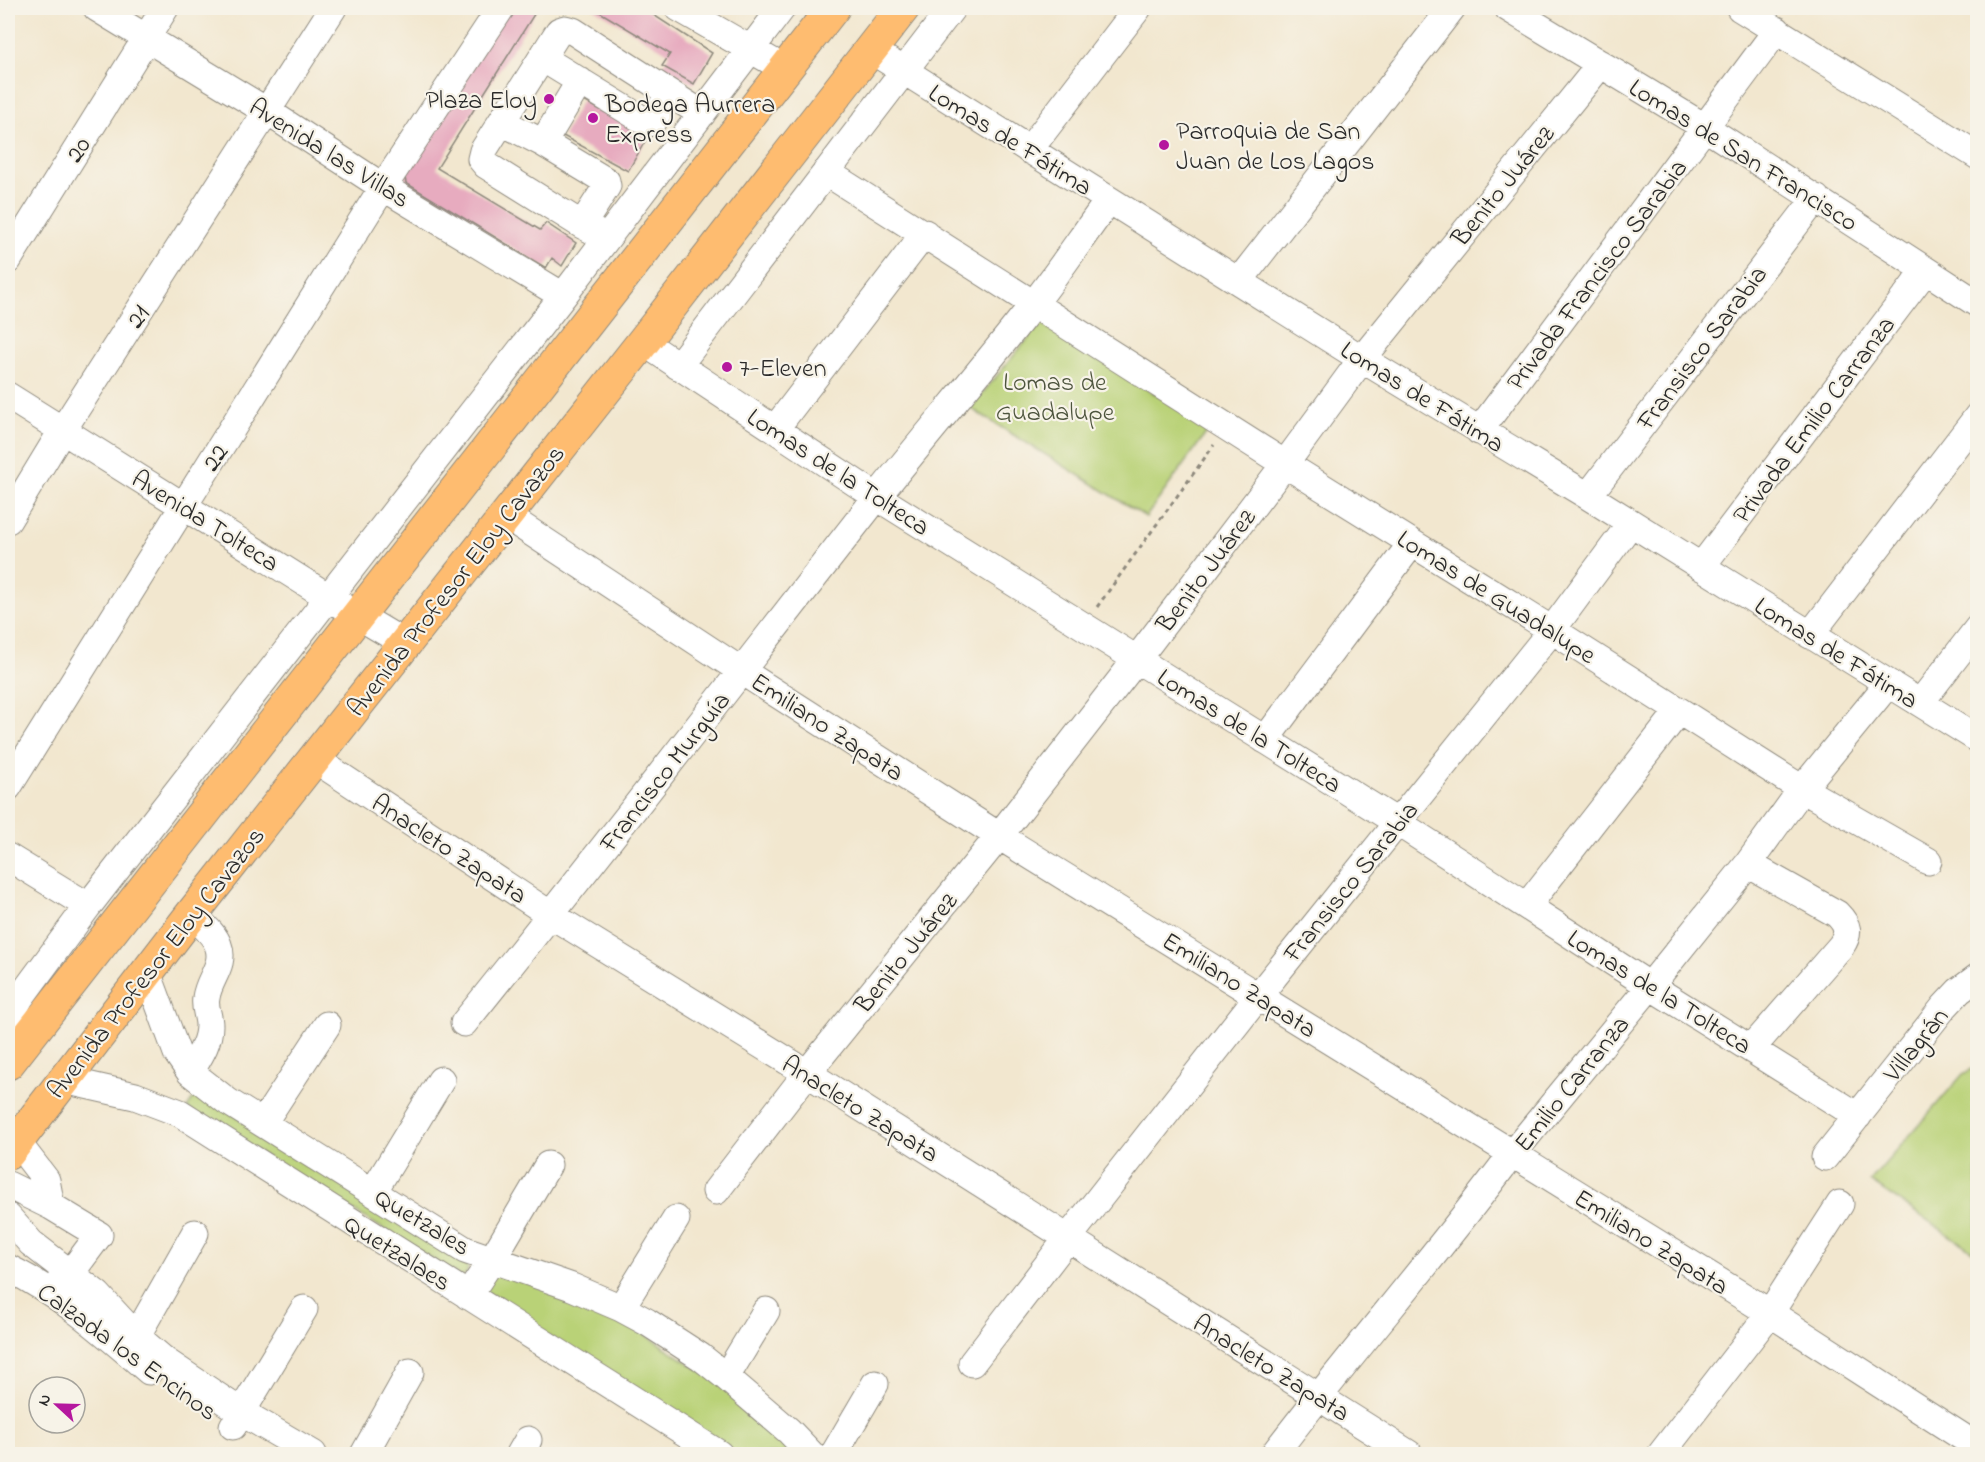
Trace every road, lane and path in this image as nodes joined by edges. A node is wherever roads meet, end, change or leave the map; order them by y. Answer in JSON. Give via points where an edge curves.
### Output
{"nodes":[{"id":1,"x":97,"y":8,"type":"edge"},
{"id":2,"x":165,"y":8,"type":"edge"},
{"id":3,"x":333,"y":8,"type":"edge"},
{"id":4,"x":501,"y":8,"type":"edge"},
{"id":5,"x":680,"y":8,"type":"edge"},
{"id":6,"x":782,"y":8,"type":"edge"},
{"id":7,"x":833,"y":8,"type":"edge"},
{"id":8,"x":903,"y":8,"type":"edge"},
{"id":9,"x":952,"y":8,"type":"edge"},
{"id":10,"x":1138,"y":8,"type":"edge"},
{"id":11,"x":1452,"y":8,"type":"edge"},
{"id":12,"x":1508,"y":8,"type":"edge"},
{"id":13,"x":1740,"y":8,"type":"edge"},
{"id":14,"x":1777,"y":30,"type":"junction"},
{"id":15,"x":146,"y":38,"type":"junction"},
{"id":16,"x":751,"y":49,"type":"junction"},
{"id":17,"x":871,"y":50,"type":"junction"},
{"id":18,"x":542,"y":58,"type":"junction"},
{"id":19,"x":1601,"y":64,"type":"junction"},
{"id":20,"x":785,"y":69,"type":"junction"},
{"id":21,"x":904,"y":72,"type":"junction"},
{"id":22,"x":580,"y":81,"type":"junction"},
{"id":23,"x":670,"y":94,"type":"junction"},
{"id":24,"x":268,"y":112,"type":"junction"},
{"id":25,"x":702,"y":114,"type":"junction"},
{"id":26,"x":502,"y":122,"type":"junction"},
{"id":27,"x":1706,"y":128,"type":"junction"},
{"id":28,"x":543,"y":142,"type":"junction"},
{"id":29,"x":1029,"y":150,"type":"junction"},
{"id":30,"x":1977,"y":156,"type":"edge"},
{"id":31,"x":826,"y":172,"type":"junction"},
{"id":32,"x":383,"y":187,"type":"junction"},
{"id":33,"x":1816,"y":198,"type":"junction"},
{"id":34,"x":1109,"y":200,"type":"junction"},
{"id":35,"x":582,"y":225,"type":"junction"},
{"id":36,"x":925,"y":233,"type":"junction"},
{"id":37,"x":607,"y":238,"type":"junction"},
{"id":38,"x":8,"y":260,"type":"edge"},
{"id":39,"x":1924,"y":271,"type":"junction"},
{"id":40,"x":1239,"y":281,"type":"junction"},
{"id":41,"x":563,"y":296,"type":"junction"},
{"id":42,"x":1034,"y":304,"type":"junction"},
{"id":43,"x":1977,"y":304,"type":"edge"},
{"id":44,"x":643,"y":342,"type":"junction"},
{"id":45,"x":1362,"y":359,"type":"junction"},
{"id":46,"x":678,"y":366,"type":"junction"},
{"id":47,"x":8,"y":396,"type":"edge"},
{"id":48,"x":1977,"y":416,"type":"edge"},
{"id":49,"x":1227,"y":427,"type":"junction"},
{"id":50,"x":775,"y":429,"type":"junction"},
{"id":51,"x":62,"y":431,"type":"junction"},
{"id":52,"x":1479,"y":431,"type":"junction"},
{"id":53,"x":1285,"y":464,"type":"junction"},
{"id":54,"x":1588,"y":496,"type":"junction"},
{"id":55,"x":877,"y":497,"type":"junction"},
{"id":56,"x":183,"y":506,"type":"junction"},
{"id":57,"x":505,"y":515,"type":"junction"},
{"id":58,"x":8,"y":520,"type":"edge"},
{"id":59,"x":1631,"y":523,"type":"junction"},
{"id":60,"x":1412,"y":543,"type":"junction"},
{"id":61,"x":1701,"y":567,"type":"junction"},
{"id":62,"x":330,"y":597,"type":"junction"},
{"id":63,"x":357,"y":615,"type":"junction"},
{"id":64,"x":1084,"y":626,"type":"junction"},
{"id":65,"x":1977,"y":628,"type":"edge"},
{"id":66,"x":1552,"y":630,"type":"junction"},
{"id":67,"x":1810,"y":635,"type":"junction"},
{"id":68,"x":404,"y":643,"type":"junction"},
{"id":69,"x":1137,"y":659,"type":"junction"},
{"id":70,"x":743,"y":672,"type":"junction"},
{"id":71,"x":1888,"y":684,"type":"junction"},
{"id":72,"x":1920,"y":703,"type":"junction"},
{"id":73,"x":1679,"y":711,"type":"junction"},
{"id":74,"x":1977,"y":739,"type":"edge"},
{"id":75,"x":1266,"y":740,"type":"junction"},
{"id":76,"x":313,"y":758,"type":"junction"},
{"id":77,"x":8,"y":787,"type":"edge"},
{"id":78,"x":1802,"y":789,"type":"junction"},
{"id":79,"x":1397,"y":822,"type":"junction"},
{"id":80,"x":999,"y":836,"type":"junction"},
{"id":81,"x":8,"y":857,"type":"edge"},
{"id":82,"x":1928,"y":861,"type":"dead end"},
{"id":83,"x":1748,"y":864,"type":"junction"},
{"id":84,"x":88,"y":906,"type":"junction"},
{"id":85,"x":1527,"y":906,"type":"junction"},
{"id":86,"x":192,"y":914,"type":"junction"},
{"id":87,"x":551,"y":915,"type":"junction"},
{"id":88,"x":147,"y":972,"type":"junction"},
{"id":89,"x":1977,"y":977,"type":"edge"},
{"id":90,"x":1650,"y":986,"type":"junction"},
{"id":91,"x":1259,"y":995,"type":"junction"},
{"id":92,"x":206,"y":999,"type":"junction"},
{"id":93,"x":159,"y":1002,"type":"junction"},
{"id":94,"x":8,"y":1020,"type":"edge"},
{"id":95,"x":464,"y":1023,"type":"dead end"},
{"id":96,"x":327,"y":1025,"type":"dead end"},
{"id":97,"x":1751,"y":1049,"type":"junction"},
{"id":98,"x":8,"y":1063,"type":"edge"},
{"id":99,"x":190,"y":1072,"type":"junction"},
{"id":100,"x":807,"y":1073,"type":"junction"},
{"id":101,"x":64,"y":1080,"type":"junction"},
{"id":102,"x":441,"y":1080,"type":"dead end"},
{"id":103,"x":1858,"y":1116,"type":"junction"},
{"id":104,"x":263,"y":1123,"type":"junction"},
{"id":105,"x":12,"y":1147,"type":"edge"},
{"id":106,"x":1512,"y":1155,"type":"junction"},
{"id":107,"x":1825,"y":1157,"type":"dead end"},
{"id":108,"x":548,"y":1165,"type":"dead end"},
{"id":109,"x":8,"y":1185,"type":"edge"},
{"id":110,"x":716,"y":1191,"type":"dead end"},
{"id":111,"x":373,"y":1192,"type":"junction"},
{"id":112,"x":1840,"y":1204,"type":"dead end"},
{"id":113,"x":51,"y":1206,"type":"junction"},
{"id":114,"x":8,"y":1216,"type":"edge"},
{"id":115,"x":676,"y":1219,"type":"dead end"},
{"id":116,"x":195,"y":1233,"type":"dead end"},
{"id":117,"x":1068,"y":1238,"type":"junction"},
{"id":118,"x":493,"y":1258,"type":"junction"},
{"id":119,"x":8,"y":1268,"type":"edge"},
{"id":120,"x":70,"y":1274,"type":"junction"},
{"id":121,"x":49,"y":1291,"type":"junction"},
{"id":122,"x":468,"y":1296,"type":"junction"},
{"id":123,"x":621,"y":1308,"type":"junction"},
{"id":124,"x":304,"y":1309,"type":"dead end"},
{"id":125,"x":766,"y":1311,"type":"dead end"},
{"id":126,"x":1770,"y":1313,"type":"junction"},
{"id":127,"x":132,"y":1344,"type":"junction"},
{"id":128,"x":972,"y":1363,"type":"dead end"},
{"id":129,"x":410,"y":1372,"type":"dead end"},
{"id":130,"x":726,"y":1377,"type":"junction"},
{"id":131,"x":875,"y":1384,"type":"dead end"},
{"id":132,"x":1319,"y":1396,"type":"junction"},
{"id":133,"x":237,"y":1419,"type":"junction"},
{"id":134,"x":1977,"y":1447,"type":"edge"},
{"id":135,"x":279,"y":1455,"type":"edge"},
{"id":136,"x":313,"y":1455,"type":"edge"},
{"id":137,"x":364,"y":1455,"type":"edge"},
{"id":138,"x":719,"y":1455,"type":"edge"},
{"id":139,"x":811,"y":1455,"type":"edge"},
{"id":140,"x":834,"y":1455,"type":"edge"},
{"id":141,"x":1275,"y":1455,"type":"edge"},
{"id":142,"x":1409,"y":1455,"type":"edge"},
{"id":143,"x":1661,"y":1455,"type":"edge"}],
"edges":[{"from":1,"to":15,"type":"street","name":"Avenida las Villas"},
{"from":2,"to":15,"type":"street","name":"20"},
{"from":3,"to":24,"type":"street","name":"21"},
{"from":4,"to":32,"type":"street","name":"22"},
{"from":5,"to":16,"type":"street"},
{"from":6,"to":16,"type":"street"},
{"from":7,"to":20,"type":"main road"},
{"from":8,"to":17,"type":"main road","name":"Avenida Profesor Eloy Cavazos"},
{"from":9,"to":21,"type":"street"},
{"from":10,"to":29,"type":"street"},
{"from":11,"to":40,"type":"street"},
{"from":12,"to":19,"type":"street","name":"Lomas de San Francisco"},
{"from":13,"to":14,"type":"street"},
{"from":14,"to":27,"type":"street","name":"Privada Francisco Sarabia"},
{"from":14,"to":30,"type":"street"},
{"from":15,"to":24,"type":"street","name":"Avenida las Villas"},
{"from":15,"to":38,"type":"street","name":"20"},
{"from":16,"to":20,"type":"street"},
{"from":16,"to":25,"type":"street"},
{"from":17,"to":21,"type":"street","name":"Lomas de Fátima"},
{"from":17,"to":44,"type":"main road","name":"Avenida Profesor Eloy Cavazos"},
{"from":18,"to":22,"type":"street"},
{"from":18,"to":23,"type":"street","via":[[559,31],[568,29]]},
{"from":18,"to":26,"type":"street"},
{"from":19,"to":27,"type":"street","name":"Lomas de San Francisco"},
{"from":19,"to":45,"type":"street","name":"Benito Juárez"},
{"from":20,"to":63,"type":"main road"},
{"from":21,"to":29,"type":"street","name":"Lomas de Fátima"},
{"from":21,"to":31,"type":"street"},
{"from":22,"to":23,"type":"street","via":[[650,123]]},
{"from":22,"to":28,"type":"street"},
{"from":23,"to":25,"type":"street"},
{"from":24,"to":32,"type":"street","name":"Avenida las Villas"},
{"from":24,"to":51,"type":"street","name":"21"},
{"from":25,"to":37,"type":"street"},
{"from":26,"to":28,"type":"street"},
{"from":26,"to":35,"type":"street","via":[[483,151],[482,162]]},
{"from":27,"to":33,"type":"street","name":"Lomas de San Francisco"},
{"from":27,"to":52,"type":"street","name":"Privada Francisco Sarabia"},
{"from":28,"to":35,"type":"street","via":[[606,181],[607,186]]},
{"from":29,"to":34,"type":"street","name":"Lomas de Fátima"},
{"from":31,"to":36,"type":"street","name":"Lomas de Guadalupe"},
{"from":31,"to":46,"type":"street"},
{"from":32,"to":41,"type":"street","name":"Avenida las Villas"},
{"from":32,"to":56,"type":"street","name":"22"},
{"from":33,"to":39,"type":"street","name":"Lomas de San Francisco"},
{"from":33,"to":54,"type":"street","name":"Fransisco Sarabia"},
{"from":34,"to":40,"type":"street","name":"Lomas de Fátima"},
{"from":34,"to":42,"type":"street","name":"Francisco Murguía"},
{"from":35,"to":37,"type":"street"},
{"from":36,"to":42,"type":"street","name":"Lomas de Guadalupe"},
{"from":36,"to":50,"type":"street"},
{"from":37,"to":41,"type":"street"},
{"from":39,"to":43,"type":"street","name":"Lomas de San Francisco"},
{"from":39,"to":61,"type":"street","name":"Privada Emilio Carranza"},
{"from":40,"to":45,"type":"street","name":"Lomas de Fátima"},
{"from":41,"to":62,"type":"street"},
{"from":42,"to":49,"type":"street","name":"Lomas de Guadalupe"},
{"from":42,"to":55,"type":"street","name":"Francisco Murguía"},
{"from":44,"to":46,"type":"street","name":"Lomas de la Tolteca"},
{"from":44,"to":57,"type":"main road","name":"Avenida Profesor Eloy Cavazos"},
{"from":45,"to":52,"type":"street","name":"Lomas de Fátima"},
{"from":45,"to":53,"type":"street","name":"Benito Juárez"},
{"from":46,"to":50,"type":"street","name":"Lomas de la Tolteca"},
{"from":47,"to":51,"type":"street","name":"Avenida Tolteca"},
{"from":48,"to":67,"type":"street"},
{"from":49,"to":53,"type":"street","name":"Lomas de Guadalupe"},
{"from":49,"to":64,"type":"path"},
{"from":50,"to":55,"type":"street","name":"Lomas de la Tolteca"},
{"from":51,"to":56,"type":"street","name":"Avenida Tolteca"},
{"from":51,"to":58,"type":"street","name":"21"},
{"from":52,"to":54,"type":"street","name":"Lomas de Fátima"},
{"from":53,"to":60,"type":"street","name":"Lomas de Guadalupe"},
{"from":53,"to":69,"type":"street","name":"Benito Juárez"},
{"from":54,"to":59,"type":"street","name":"Lomas de Fátima"},
{"from":55,"to":64,"type":"street","name":"Lomas de la Tolteca"},
{"from":55,"to":70,"type":"street","name":"Francisco Murguía"},
{"from":56,"to":62,"type":"street","name":"Avenida Tolteca"},
{"from":56,"to":77,"type":"street","name":"22"},
{"from":57,"to":68,"type":"main road","name":"Avenida Profesor Eloy Cavazos"},
{"from":57,"to":70,"type":"street","name":"Emiliano Zapata"},
{"from":59,"to":61,"type":"street","name":"Lomas de Fátima"},
{"from":59,"to":66,"type":"street","name":"Fransisco Sarabia"},
{"from":60,"to":66,"type":"street","name":"Lomas de Guadalupe"},
{"from":60,"to":75,"type":"street"},
{"from":61,"to":67,"type":"street","name":"Lomas de Fátima"},
{"from":62,"to":63,"type":"street","name":"Avenida Tolteca"},
{"from":62,"to":84,"type":"street"},
{"from":63,"to":68,"type":"street","name":"Avenida Tolteca"},
{"from":63,"to":98,"type":"main road"},
{"from":64,"to":69,"type":"street","name":"Lomas de la Tolteca"},
{"from":65,"to":72,"type":"street"},
{"from":66,"to":73,"type":"street","name":"Lomas de Guadalupe"},
{"from":66,"to":79,"type":"street","name":"Fransisco Sarabia"},
{"from":67,"to":71,"type":"street","name":"Lomas de Fátima"},
{"from":68,"to":76,"type":"main road","name":"Avenida Profesor Eloy Cavazos"},
{"from":69,"to":75,"type":"street","name":"Lomas de la Tolteca"},
{"from":69,"to":80,"type":"street","name":"Benito Juárez"},
{"from":70,"to":80,"type":"street","name":"Emiliano Zapata"},
{"from":70,"to":87,"type":"street","name":"Francisco Murguía"},
{"from":71,"to":72,"type":"street","name":"Lomas de Fátima"},
{"from":71,"to":78,"type":"street","name":"Emilio Carranza"},
{"from":72,"to":74,"type":"street","name":"Lomas de Fátima"},
{"from":73,"to":78,"type":"street","name":"Lomas de Guadalupe"},
{"from":73,"to":85,"type":"street"},
{"from":75,"to":79,"type":"street","name":"Lomas de la Tolteca"},
{"from":76,"to":86,"type":"main road","name":"Avenida Profesor Eloy Cavazos"},
{"from":76,"to":87,"type":"street","name":"Anacleto Zapata"},
{"from":78,"to":82,"type":"street","name":"Lomas de Guadalupe"},
{"from":78,"to":83,"type":"street","name":"Emilio Carranza"},
{"from":79,"to":85,"type":"street","name":"Lomas de la Tolteca"},
{"from":79,"to":91,"type":"street","name":"Fransisco Sarabia"},
{"from":80,"to":91,"type":"street","name":"Emiliano Zapata"},
{"from":80,"to":100,"type":"street","name":"Benito Juárez"},
{"from":81,"to":84,"type":"street"},
{"from":83,"to":90,"type":"street","name":"Emilio Carranza"},
{"from":83,"to":97,"type":"street","via":[[1837,914],[1847,932],[1841,946]]},
{"from":84,"to":94,"type":"street"},
{"from":85,"to":90,"type":"street","name":"Lomas de la Tolteca"},
{"from":86,"to":88,"type":"main road","name":"Avenida Profesor Eloy Cavazos"},
{"from":86,"to":92,"type":"street","via":[[214,937],[220,954]]},
{"from":87,"to":95,"type":"street","name":"Francisco Murguía"},
{"from":87,"to":100,"type":"street","name":"Anacleto Zapata"},
{"from":88,"to":93,"type":"street","name":"Quetzales"},
{"from":88,"to":101,"type":"main road","name":"Avenida Profesor Eloy Cavazos"},
{"from":89,"to":103,"type":"street","name":"Villagrán","via":[[1944,1007]]},
{"from":90,"to":97,"type":"street","name":"Lomas de la Tolteca"},
{"from":90,"to":106,"type":"street","name":"Emilio Carranza"},
{"from":91,"to":106,"type":"street","name":"Emiliano Zapata"},
{"from":91,"to":117,"type":"street","name":"Fransisco Sarabia"},
{"from":92,"to":93,"type":"street"},
{"from":92,"to":99,"type":"street","via":[[208,1036]]},
{"from":93,"to":99,"type":"street","name":"Quetzales","via":[[177,1053]]},
{"from":96,"to":104,"type":"street"},
{"from":97,"to":103,"type":"street","name":"Lomas de la Tolteca"},
{"from":99,"to":104,"type":"street","name":"Quetzales","via":[[226,1101]]},
{"from":100,"to":110,"type":"street","name":"Benito Juárez"},
{"from":100,"to":117,"type":"street","name":"Anacleto Zapata"},
{"from":101,"to":105,"type":"main road","name":"Avenida Profesor Eloy Cavazos"},
{"from":101,"to":122,"type":"street","name":"Quetzalaes","via":[[135,1096],[176,1111]]},
{"from":102,"to":111,"type":"street"},
{"from":103,"to":107,"type":"street","name":"Villagrán"},
{"from":104,"to":111,"type":"street","name":"Quetzales"},
{"from":105,"to":113,"type":"street","via":[[46,1180]]},
{"from":106,"to":126,"type":"street","name":"Emiliano Zapata"},
{"from":106,"to":132,"type":"street","name":"Emilio Carranza"},
{"from":108,"to":118,"type":"street"},
{"from":109,"to":113,"type":"street"},
{"from":111,"to":118,"type":"street","name":"Quetzales","via":[[465,1250]]},
{"from":112,"to":126,"type":"street"},
{"from":113,"to":120,"type":"street","via":[[99,1235]]},
{"from":114,"to":120,"type":"street","name":"Calzada los Encinos","via":[[37,1249]]},
{"from":115,"to":123,"type":"street"},
{"from":116,"to":127,"type":"street"},
{"from":117,"to":128,"type":"street"},
{"from":117,"to":132,"type":"street","name":"Anacleto Zapata"},
{"from":118,"to":122,"type":"street"},
{"from":118,"to":123,"type":"street","name":"Quetzales"},
{"from":119,"to":121,"type":"street","name":"Calzada los Encinos"},
{"from":120,"to":121,"type":"street"},
{"from":120,"to":127,"type":"street","name":"Calzada los Encinos","via":[[98,1295]]},
{"from":121,"to":127,"type":"street","name":"Calzada los Encinos"},
{"from":122,"to":138,"type":"street","name":"Quetzalaes"},
{"from":123,"to":130,"type":"street","name":"Quetzales"},
{"from":124,"to":133,"type":"street"},
{"from":125,"to":130,"type":"street"},
{"from":126,"to":134,"type":"street","name":"Emiliano Zapata"},
{"from":126,"to":143,"type":"street"},
{"from":127,"to":133,"type":"street","name":"Calzada los Encinos","via":[[172,1389]]},
{"from":129,"to":137,"type":"street"},
{"from":130,"to":139,"type":"street","name":"Quetzales"},
{"from":131,"to":140,"type":"street"},
{"from":132,"to":141,"type":"street"},
{"from":132,"to":142,"type":"street","name":"Anacleto Zapata"},
{"from":133,"to":135,"type":"street","name":"Calzada los Encinos"},
{"from":133,"to":136,"type":"street","name":"Calzada los Encinos"}]}
